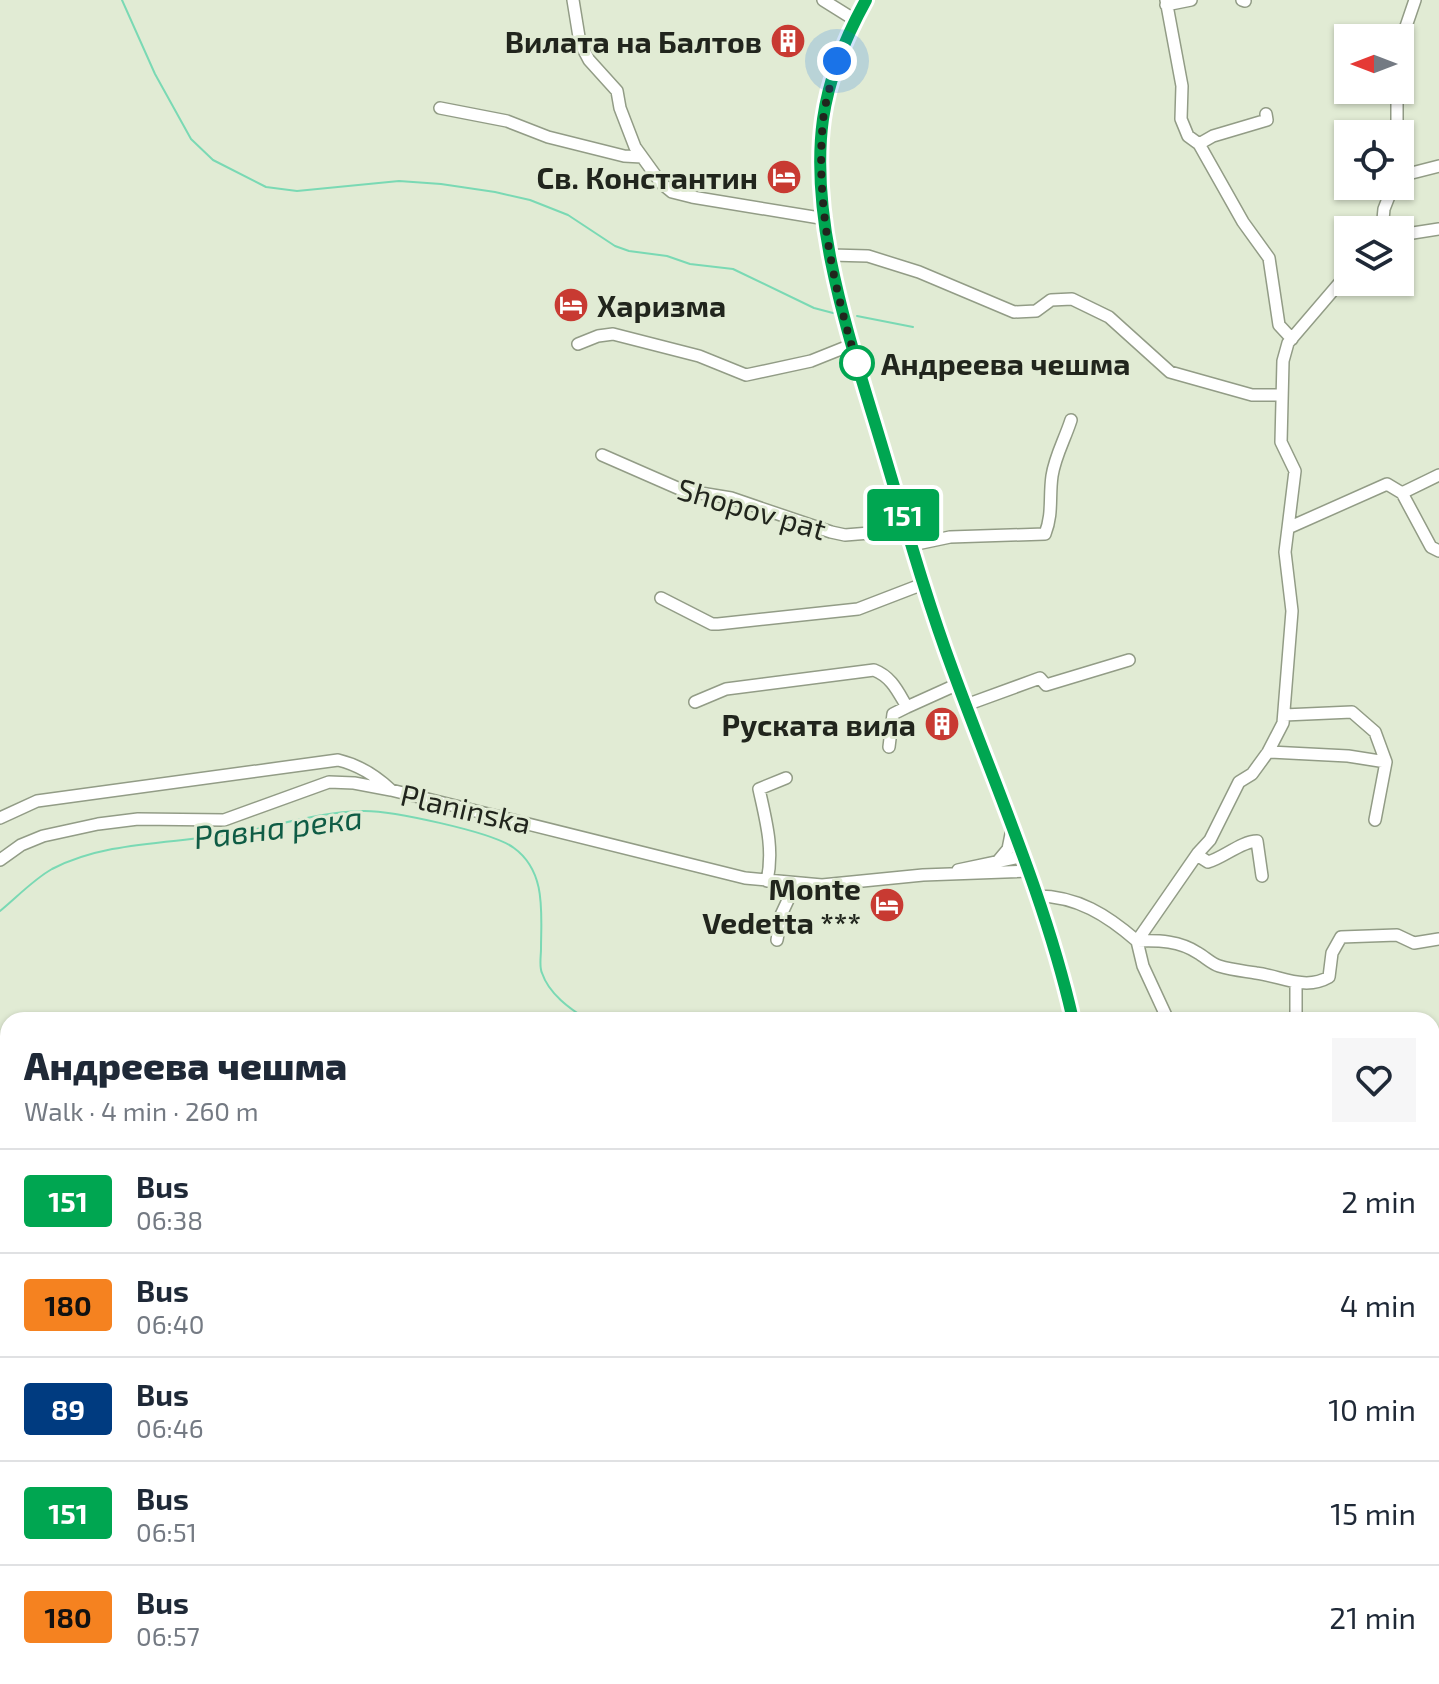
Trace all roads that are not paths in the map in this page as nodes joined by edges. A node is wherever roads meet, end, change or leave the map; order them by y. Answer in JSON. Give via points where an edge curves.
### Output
{"nodes":[{"id":1,"x":573,"y":0,"type":"edge"},
{"id":2,"x":823,"y":0,"type":"edge"},
{"id":3,"x":866,"y":0,"type":"edge"},
{"id":4,"x":1191,"y":0,"type":"edge"},
{"id":5,"x":1415,"y":0,"type":"edge"},
{"id":6,"x":1166,"y":2,"type":"edge"},
{"id":7,"x":855,"y":20,"type":"junction"},
{"id":8,"x":1407,"y":24,"type":"edge"},
{"id":9,"x":440,"y":108,"type":"dead end"},
{"id":10,"x":1266,"y":114,"type":"dead end"},
{"id":11,"x":1199,"y":144,"type":"junction"},
{"id":12,"x":642,"y":157,"type":"junction"},
{"id":13,"x":1439,"y":166,"type":"edge"},
{"id":14,"x":1414,"y":172,"type":"edge"},
{"id":15,"x":826,"y":219,"type":"junction"},
{"id":16,"x":1439,"y":229,"type":"edge"},
{"id":17,"x":1414,"y":233,"type":"edge"},
{"id":18,"x":831,"y":255,"type":"junction"},
{"id":19,"x":1334,"y":290,"type":"edge"},
{"id":20,"x":1292,"y":339,"type":"junction"},
{"id":21,"x":578,"y":344,"type":"dead end"},
{"id":22,"x":851,"y":345,"type":"junction"},
{"id":23,"x":1281,"y":395,"type":"junction"},
{"id":24,"x":1071,"y":420,"type":"dead end"},
{"id":25,"x":602,"y":455,"type":"dead end"},
{"id":26,"x":1439,"y":475,"type":"edge"},
{"id":27,"x":1402,"y":493,"type":"junction"},
{"id":28,"x":1288,"y":528,"type":"junction"},
{"id":29,"x":907,"y":530,"type":"junction"},
{"id":30,"x":912,"y":545,"type":"junction"},
{"id":31,"x":1435,"y":549,"type":"edge"},
{"id":32,"x":1439,"y":562,"type":"edge"},
{"id":33,"x":923,"y":584,"type":"junction"},
{"id":34,"x":661,"y":598,"type":"dead end"},
{"id":35,"x":1129,"y":660,"type":"dead end"},
{"id":36,"x":958,"y":684,"type":"junction"},
{"id":37,"x":695,"y":702,"type":"dead end"},
{"id":38,"x":966,"y":705,"type":"junction"},
{"id":39,"x":907,"y":707,"type":"junction"},
{"id":40,"x":1284,"y":715,"type":"junction"},
{"id":41,"x":889,"y":747,"type":"dead end"},
{"id":42,"x":1268,"y":752,"type":"junction"},
{"id":43,"x":1386,"y":762,"type":"junction"},
{"id":44,"x":786,"y":778,"type":"dead end"},
{"id":45,"x":391,"y":790,"type":"junction"},
{"id":46,"x":0,"y":818,"type":"edge"},
{"id":47,"x":1375,"y":820,"type":"dead end"},
{"id":48,"x":1012,"y":824,"type":"junction"},
{"id":49,"x":1197,"y":855,"type":"junction"},
{"id":50,"x":1024,"y":856,"type":"junction"},
{"id":51,"x":0,"y":860,"type":"edge"},
{"id":52,"x":998,"y":861,"type":"junction"},
{"id":53,"x":1029,"y":871,"type":"junction"},
{"id":54,"x":940,"y":875,"type":"junction"},
{"id":55,"x":1262,"y":876,"type":"dead end"},
{"id":56,"x":767,"y":881,"type":"junction"},
{"id":57,"x":795,"y":885,"type":"junction"},
{"id":58,"x":1037,"y":896,"type":"junction"},
{"id":59,"x":1439,"y":939,"type":"edge"},
{"id":60,"x":777,"y":940,"type":"dead end"},
{"id":61,"x":1137,"y":941,"type":"junction"},
{"id":62,"x":1296,"y":982,"type":"junction"},
{"id":63,"x":1071,"y":1012,"type":"edge"},
{"id":64,"x":1164,"y":1012,"type":"edge"},
{"id":65,"x":1296,"y":1012,"type":"edge"}],
"edges":[{"from":1,"to":12,"type":"street","via":[[580,43],[617,91]]},
{"from":2,"to":7,"type":"street"},
{"from":3,"to":7,"type":"street"},
{"from":4,"to":6,"type":"street"},
{"from":5,"to":8,"type":"street"},
{"from":6,"to":11,"type":"street","via":[[1182,86],[1181,119],[1188,136]]},
{"from":7,"to":15,"type":"street","via":[[837,61],[823,120]]},
{"from":9,"to":12,"type":"street"},
{"from":10,"to":11,"type":"street","via":[[1267,120]]},
{"from":11,"to":20,"type":"street","via":[[1269,258],[1279,325]]},
{"from":12,"to":15,"type":"street","via":[[672,192]]},
{"from":13,"to":14,"type":"street"},
{"from":15,"to":18,"type":"street"},
{"from":16,"to":17,"type":"street"},
{"from":18,"to":22,"type":"street"},
{"from":18,"to":23,"type":"street","via":[[868,256],[907,268],[1014,312],[1072,299],[1109,317],[1170,372],[1252,395]]},
{"from":19,"to":20,"type":"street"},
{"from":20,"to":23,"type":"street","via":[[1283,361]]},
{"from":21,"to":22,"type":"street","via":[[613,334],[699,356],[746,375],[811,361]]},
{"from":22,"to":29,"type":"street"},
{"from":23,"to":28,"type":"street","via":[[1281,442],[1295,471]]},
{"from":24,"to":30,"type":"street","via":[[1056,458],[1052,518],[1045,534],[950,537]]},
{"from":25,"to":29,"type":"street","name":"Shopov pat","via":[[682,490],[731,498],[831,532]]},
{"from":26,"to":27,"type":"street"},
{"from":27,"to":28,"type":"street","via":[[1387,484]]},
{"from":27,"to":31,"type":"street"},
{"from":28,"to":40,"type":"street","via":[[1285,552],[1292,611]]},
{"from":29,"to":30,"type":"street"},
{"from":30,"to":33,"type":"street"},
{"from":31,"to":32,"type":"street"},
{"from":33,"to":34,"type":"street","via":[[858,609],[718,624]]},
{"from":33,"to":36,"type":"street"},
{"from":35,"to":38,"type":"street","via":[[1046,685],[1040,678]]},
{"from":36,"to":38,"type":"street"},
{"from":36,"to":39,"type":"street"},
{"from":37,"to":39,"type":"street","via":[[726,689],[874,670],[885,675]]},
{"from":38,"to":48,"type":"street"},
{"from":39,"to":41,"type":"street","via":[[893,714]]},
{"from":40,"to":42,"type":"street"},
{"from":40,"to":43,"type":"street","via":[[1352,712],[1375,732]]},
{"from":42,"to":43,"type":"street"},
{"from":42,"to":49,"type":"street","via":[[1239,782]]},
{"from":43,"to":47,"type":"street"},
{"from":44,"to":56,"type":"street","via":[[759,789],[769,832]]},
{"from":45,"to":46,"type":"street","via":[[377,777],[338,760],[37,801]]},
{"from":45,"to":51,"type":"street","name":"Planinska","via":[[329,782],[224,820],[138,819],[43,836]]},
{"from":45,"to":56,"type":"street","name":"Planinska"},
{"from":48,"to":50,"type":"street"},
{"from":48,"to":52,"type":"street","via":[[1012,839]]},
{"from":49,"to":55,"type":"street","via":[[1208,862],[1257,841]]},
{"from":49,"to":61,"type":"street"},
{"from":50,"to":52,"type":"street"},
{"from":50,"to":53,"type":"street"},
{"from":52,"to":54,"type":"street"},
{"from":53,"to":54,"type":"street"},
{"from":53,"to":58,"type":"street"},
{"from":54,"to":57,"type":"street","name":"Planinska"},
{"from":56,"to":57,"type":"street","name":"Planinska"},
{"from":57,"to":60,"type":"street"},
{"from":58,"to":61,"type":"street","via":[[1056,896],[1102,913]]},
{"from":58,"to":63,"type":"street"},
{"from":59,"to":62,"type":"street","via":[[1414,943],[1397,935],[1341,937],[1332,953],[1329,977],[1319,983]]},
{"from":61,"to":62,"type":"street","via":[[1177,943],[1216,966]]},
{"from":61,"to":64,"type":"street"},
{"from":62,"to":65,"type":"street"}]}
